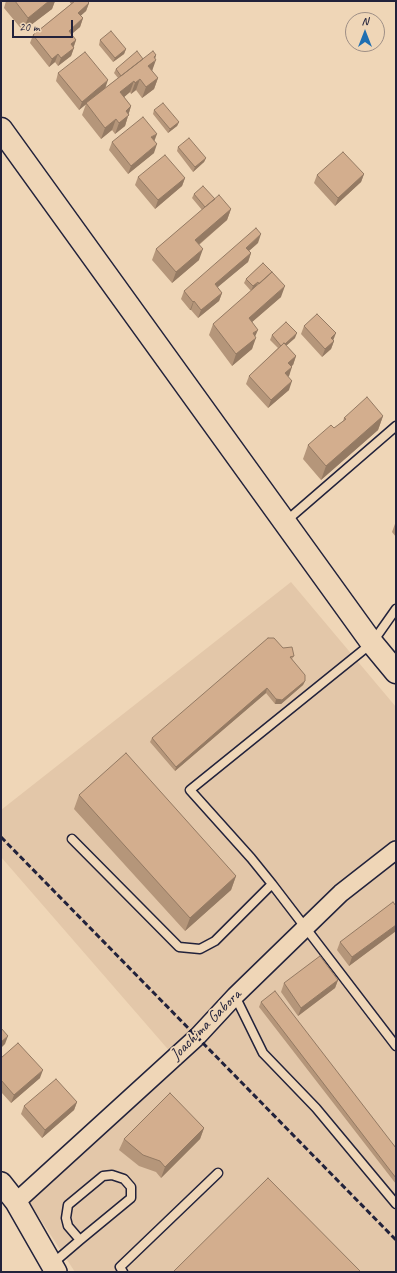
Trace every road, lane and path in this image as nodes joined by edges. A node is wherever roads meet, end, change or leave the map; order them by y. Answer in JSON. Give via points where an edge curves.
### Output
{"nodes":[{"id":1,"x":1,"y":129,"type":"edge"},
{"id":2,"x":396,"y":426,"type":"edge"},
{"id":3,"x":285,"y":522,"type":"junction"},
{"id":4,"x":396,"y":609,"type":"edge"},
{"id":5,"x":372,"y":643,"type":"junction"},
{"id":6,"x":396,"y":672,"type":"edge"},
{"id":7,"x":72,"y":839,"type":"dead end"},
{"id":8,"x":396,"y":850,"type":"edge"},
{"id":9,"x":272,"y":884,"type":"junction"},
{"id":10,"x":306,"y":927,"type":"junction"},
{"id":11,"x":235,"y":996,"type":"junction"},
{"id":12,"x":396,"y":1046,"type":"edge"},
{"id":13,"x":218,"y":1173,"type":"dead end"},
{"id":14,"x":1,"y":1183,"type":"edge"},
{"id":15,"x":16,"y":1202,"type":"junction"},
{"id":16,"x":396,"y":1204,"type":"edge"},
{"id":17,"x":80,"y":1240,"type":"junction"},
{"id":18,"x":53,"y":1268,"type":"edge"},
{"id":19,"x":123,"y":1272,"type":"edge"}],
"edges":[{"from":1,"to":3,"type":"main road"},
{"from":2,"to":3,"type":"lane"},
{"from":3,"to":5,"type":"main road"},
{"from":4,"to":5,"type":"lane"},
{"from":5,"to":6,"type":"main road"},
{"from":5,"to":9,"type":"lane","via":[[190,790]]},
{"from":7,"to":9,"type":"lane","via":[[179,947],[200,949],[215,941]]},
{"from":8,"to":10,"type":"street","name":"Joachima Gabora","via":[[340,893]]},
{"from":9,"to":10,"type":"lane"},
{"from":10,"to":11,"type":"street","name":"Joachima Gabora"},
{"from":10,"to":12,"type":"lane"},
{"from":11,"to":15,"type":"street","name":"Joachima Gabora","via":[[197,1037]]},
{"from":11,"to":16,"type":"lane","via":[[263,1054],[316,1108]]},
{"from":13,"to":19,"type":"lane","via":[[120,1267]]},
{"from":14,"to":15,"type":"street"},
{"from":15,"to":18,"type":"street"},
{"from":17,"to":17,"type":"lane","via":[[131,1198],[131,1187],[124,1179],[112,1175],[103,1176],[68,1205],[68,1226]]},
{"from":17,"to":18,"type":"lane"}]}
